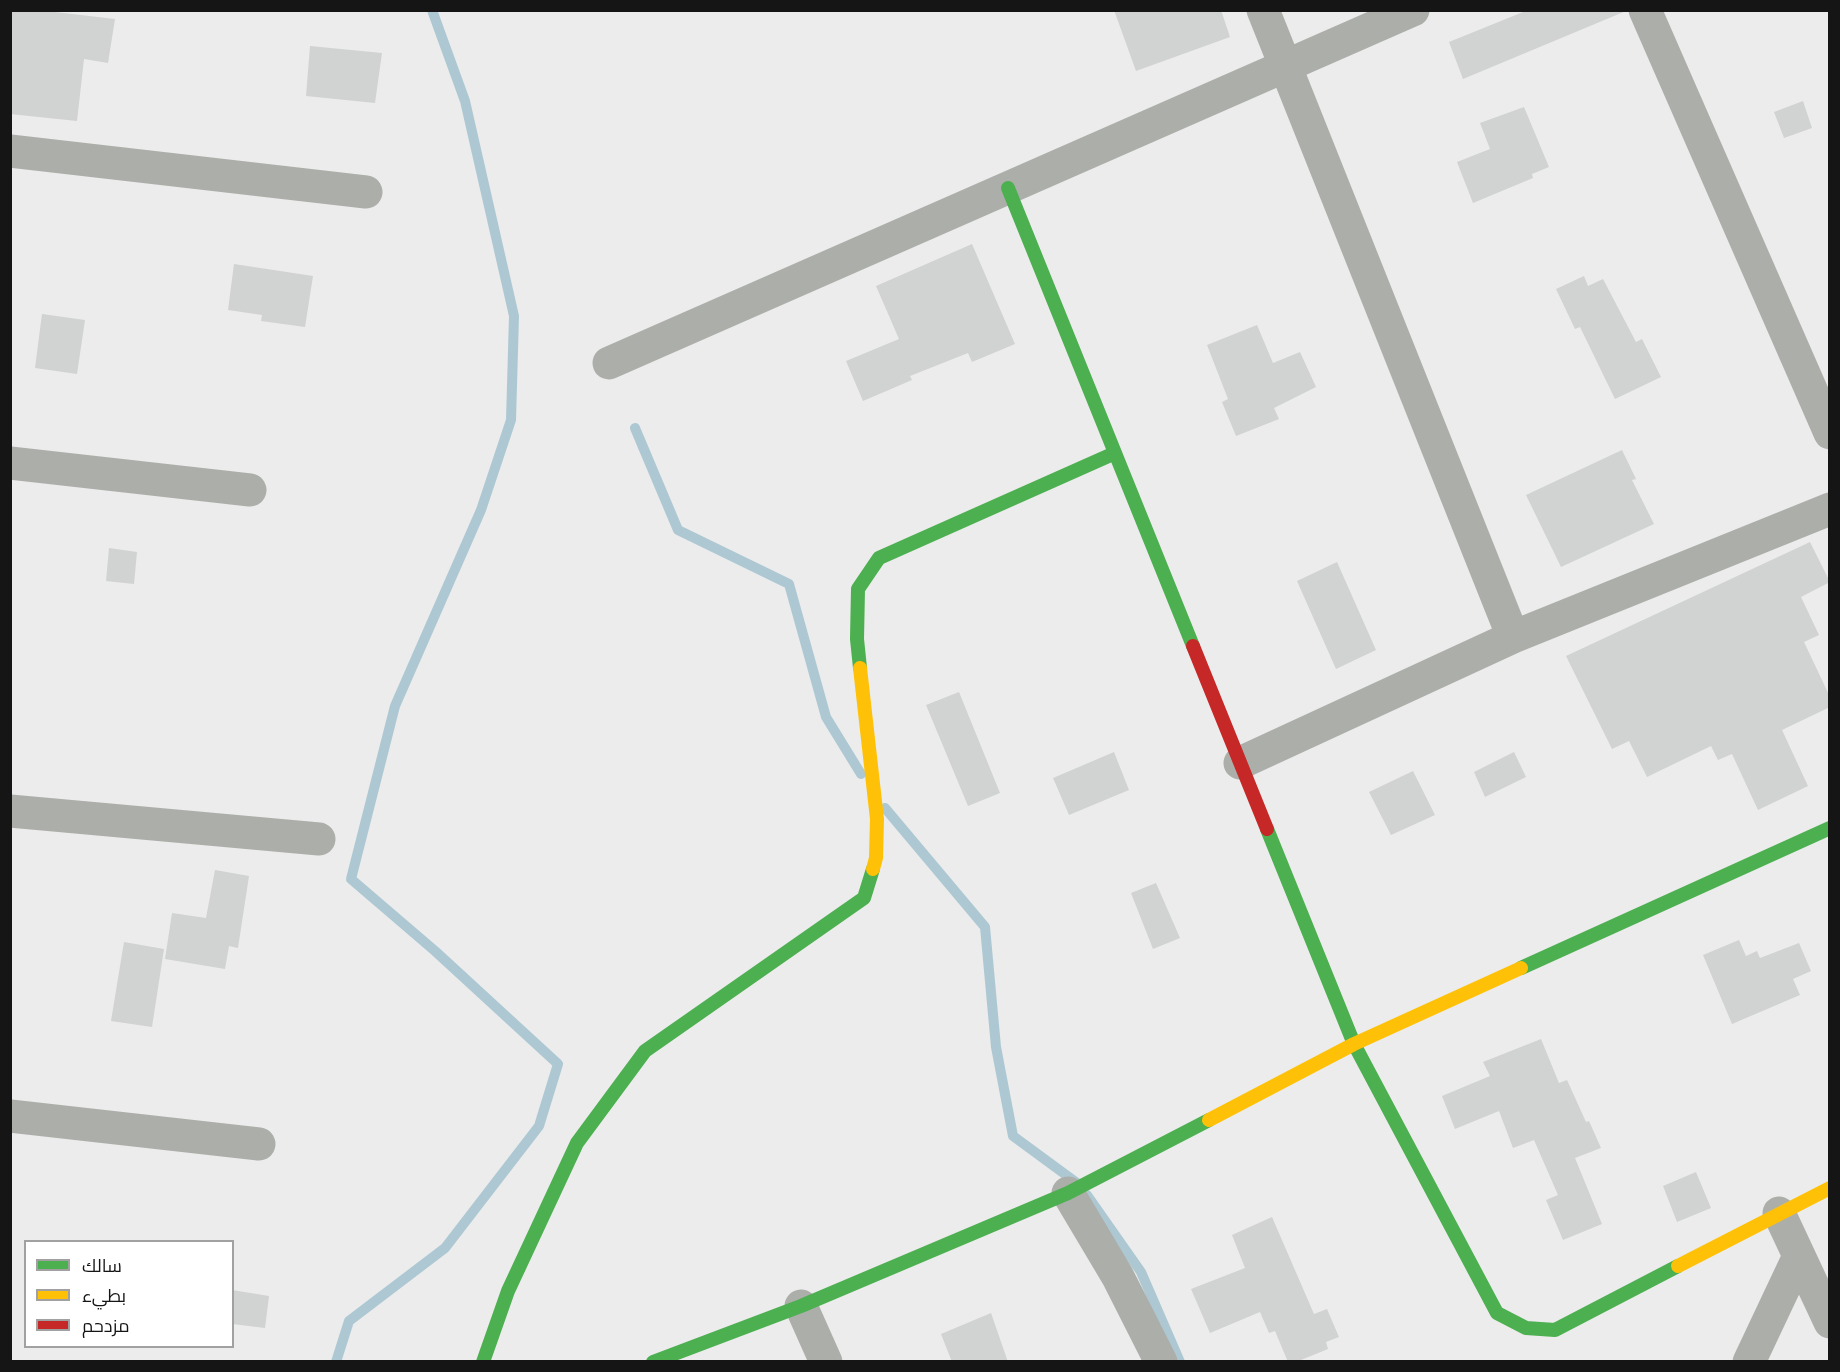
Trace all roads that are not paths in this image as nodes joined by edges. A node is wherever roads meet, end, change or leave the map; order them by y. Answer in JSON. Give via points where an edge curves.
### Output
{"nodes":[{"id":1,"x":1263,"y":10,"type":"edge"},
{"id":2,"x":1413,"y":10,"type":"edge"},
{"id":3,"x":1645,"y":10,"type":"edge"},
{"id":4,"x":1286,"y":66,"type":"junction"},
{"id":5,"x":10,"y":151,"type":"edge"},
{"id":6,"x":1008,"y":188,"type":"junction"},
{"id":7,"x":366,"y":192,"type":"dead end"},
{"id":8,"x":609,"y":363,"type":"dead end"},
{"id":9,"x":1830,"y":433,"type":"edge"},
{"id":10,"x":1115,"y":453,"type":"junction"},
{"id":11,"x":10,"y":463,"type":"edge"},
{"id":12,"x":250,"y":490,"type":"dead end"},
{"id":13,"x":1830,"y":509,"type":"edge"},
{"id":14,"x":1513,"y":637,"type":"junction"},
{"id":15,"x":1240,"y":763,"type":"junction"},
{"id":16,"x":10,"y":811,"type":"edge"},
{"id":17,"x":1830,"y":828,"type":"edge"},
{"id":18,"x":319,"y":838,"type":"dead end"},
{"id":19,"x":1353,"y":1044,"type":"junction"},
{"id":20,"x":10,"y":1116,"type":"edge"},
{"id":21,"x":259,"y":1144,"type":"dead end"},
{"id":22,"x":1830,"y":1188,"type":"edge"},
{"id":23,"x":1068,"y":1193,"type":"junction"},
{"id":24,"x":1779,"y":1214,"type":"junction"},
{"id":25,"x":1799,"y":1256,"type":"junction"},
{"id":26,"x":801,"y":1306,"type":"junction"},
{"id":27,"x":1830,"y":1322,"type":"edge"},
{"id":28,"x":483,"y":1362,"type":"edge"},
{"id":29,"x":653,"y":1362,"type":"edge"},
{"id":30,"x":826,"y":1362,"type":"edge"},
{"id":31,"x":1161,"y":1362,"type":"edge"},
{"id":32,"x":1749,"y":1362,"type":"edge"}],
"edges":[{"from":1,"to":4,"type":"street"},
{"from":2,"to":4,"type":"street"},
{"from":3,"to":9,"type":"street"},
{"from":4,"to":6,"type":"street"},
{"from":4,"to":14,"type":"street"},
{"from":5,"to":7,"type":"street"},
{"from":6,"to":8,"type":"street"},
{"from":6,"to":10,"type":"street"},
{"from":10,"to":15,"type":"street"},
{"from":10,"to":28,"type":"street","via":[[879,558],[858,589],[856,639],[877,819],[876,858],[864,898],[645,1051],[577,1143],[508,1291]]},
{"from":11,"to":12,"type":"street"},
{"from":13,"to":14,"type":"street"},
{"from":14,"to":15,"type":"street"},
{"from":15,"to":19,"type":"street"},
{"from":16,"to":18,"type":"street"},
{"from":17,"to":19,"type":"street"},
{"from":19,"to":23,"type":"street"},
{"from":19,"to":24,"type":"street","via":[[1497,1313],[1526,1328],[1555,1329]]},
{"from":20,"to":21,"type":"street"},
{"from":22,"to":24,"type":"street"},
{"from":23,"to":26,"type":"street"},
{"from":23,"to":31,"type":"street","via":[[1118,1276]]},
{"from":24,"to":25,"type":"street"},
{"from":25,"to":27,"type":"street"},
{"from":25,"to":32,"type":"street"},
{"from":26,"to":29,"type":"street"},
{"from":26,"to":30,"type":"street"}]}
